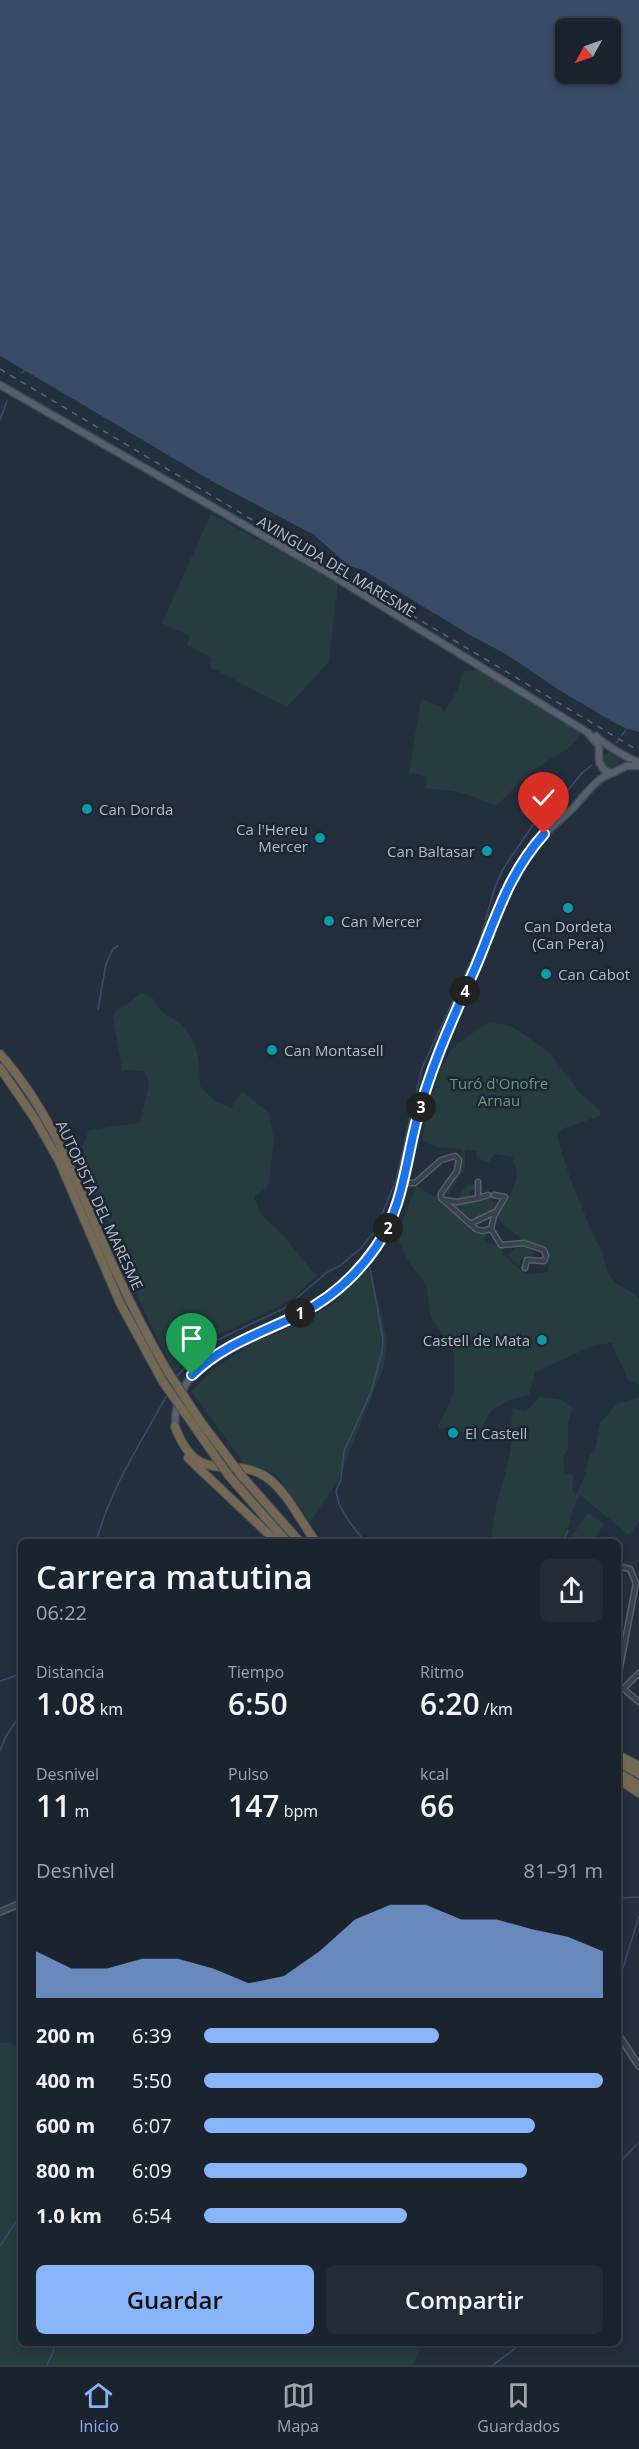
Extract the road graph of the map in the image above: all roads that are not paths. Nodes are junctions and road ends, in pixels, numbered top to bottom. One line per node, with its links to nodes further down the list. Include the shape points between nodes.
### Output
1 (0, 385): 2 (main road, AVINGUDA DEL MARESME, via 323,570)
2 (557, 713): 3 (main road, AVINGUDA DEL MARESME); 5 (main road, AVINGUDA DEL MARESME, via 593,737 599,746)
3 (613, 748): 4 (main road); 5 (main road)
4 (623, 755): 6 (main road); 9 (main road)
5 (599, 757): 7 (main road)
6 (639, 762)
7 (600, 765): 10 (main road); 11 (main road)
8 (639, 766): 9 (main road)
9 (620, 769): 10 (main road)
10 (613, 773): 11 (main road)
11 (592, 787): 15 (main road, via 544,834 517,868 444,1039 416,1124)
12 (0, 1054): 27 (highway, AUTOPISTA DEL MARESME, bridge, via 31,1095 60,1144 127,1296 168,1372 241,1476)
13 (0, 1068): 26 (highway, AUTOPISTA DEL MARESME, bridge, via 55,1153 120,1303 164,1382 229,1476)
14 (478, 1182): 18 (street)
15 (403, 1183): 19 (street, via 415,1183 441,1160 454,1156 459,1160 458,1167 441,1194); 24 (main road, via 387,1230 362,1267 317,1305 243,1339 206,1362 183,1386 176,1403)
16 (488, 1195): 18 (street)
17 (494, 1195): 20 (street, via 505,1197)
18 (478, 1198): 19 (street)
19 (443, 1200): 21 (street)
20 (496, 1212): 21 (street); 22 (street)
21 (470, 1224): 22 (street, via 480,1231)
22 (491, 1229): 23 (street, via 498,1243 524,1243 545,1251 544,1261 527,1260)
23 (525, 1268)
24 (175, 1427): 25 (highway, via 181,1448 192,1463); 28 (highway, via 187,1452 200,1462 258,1473 270,1480)
25 (274, 1539)
26 (284, 1539)
27 (297, 1539)
28 (314, 1539)
29 (621, 1567): 30 (street, via 630,1569 636,1583)
30 (621, 1662)
31 (639, 1673): 33 (street)
32 (621, 1682): 33 (street)
33 (628, 1683): 34 (street)
34 (623, 1689): 35 (street)
35 (639, 1702)
36 (621, 1757): 38 (highway)
37 (621, 1764): 39 (highway)
38 (639, 1766)
39 (639, 1774)
40 (621, 1775): 42 (highway)
41 (621, 1781): 43 (highway)
42 (639, 1785)
43 (639, 1793)
44 (18, 1904): 45 (street)
45 (0, 1912)
46 (621, 2039): 47 (street)
47 (639, 2066)

